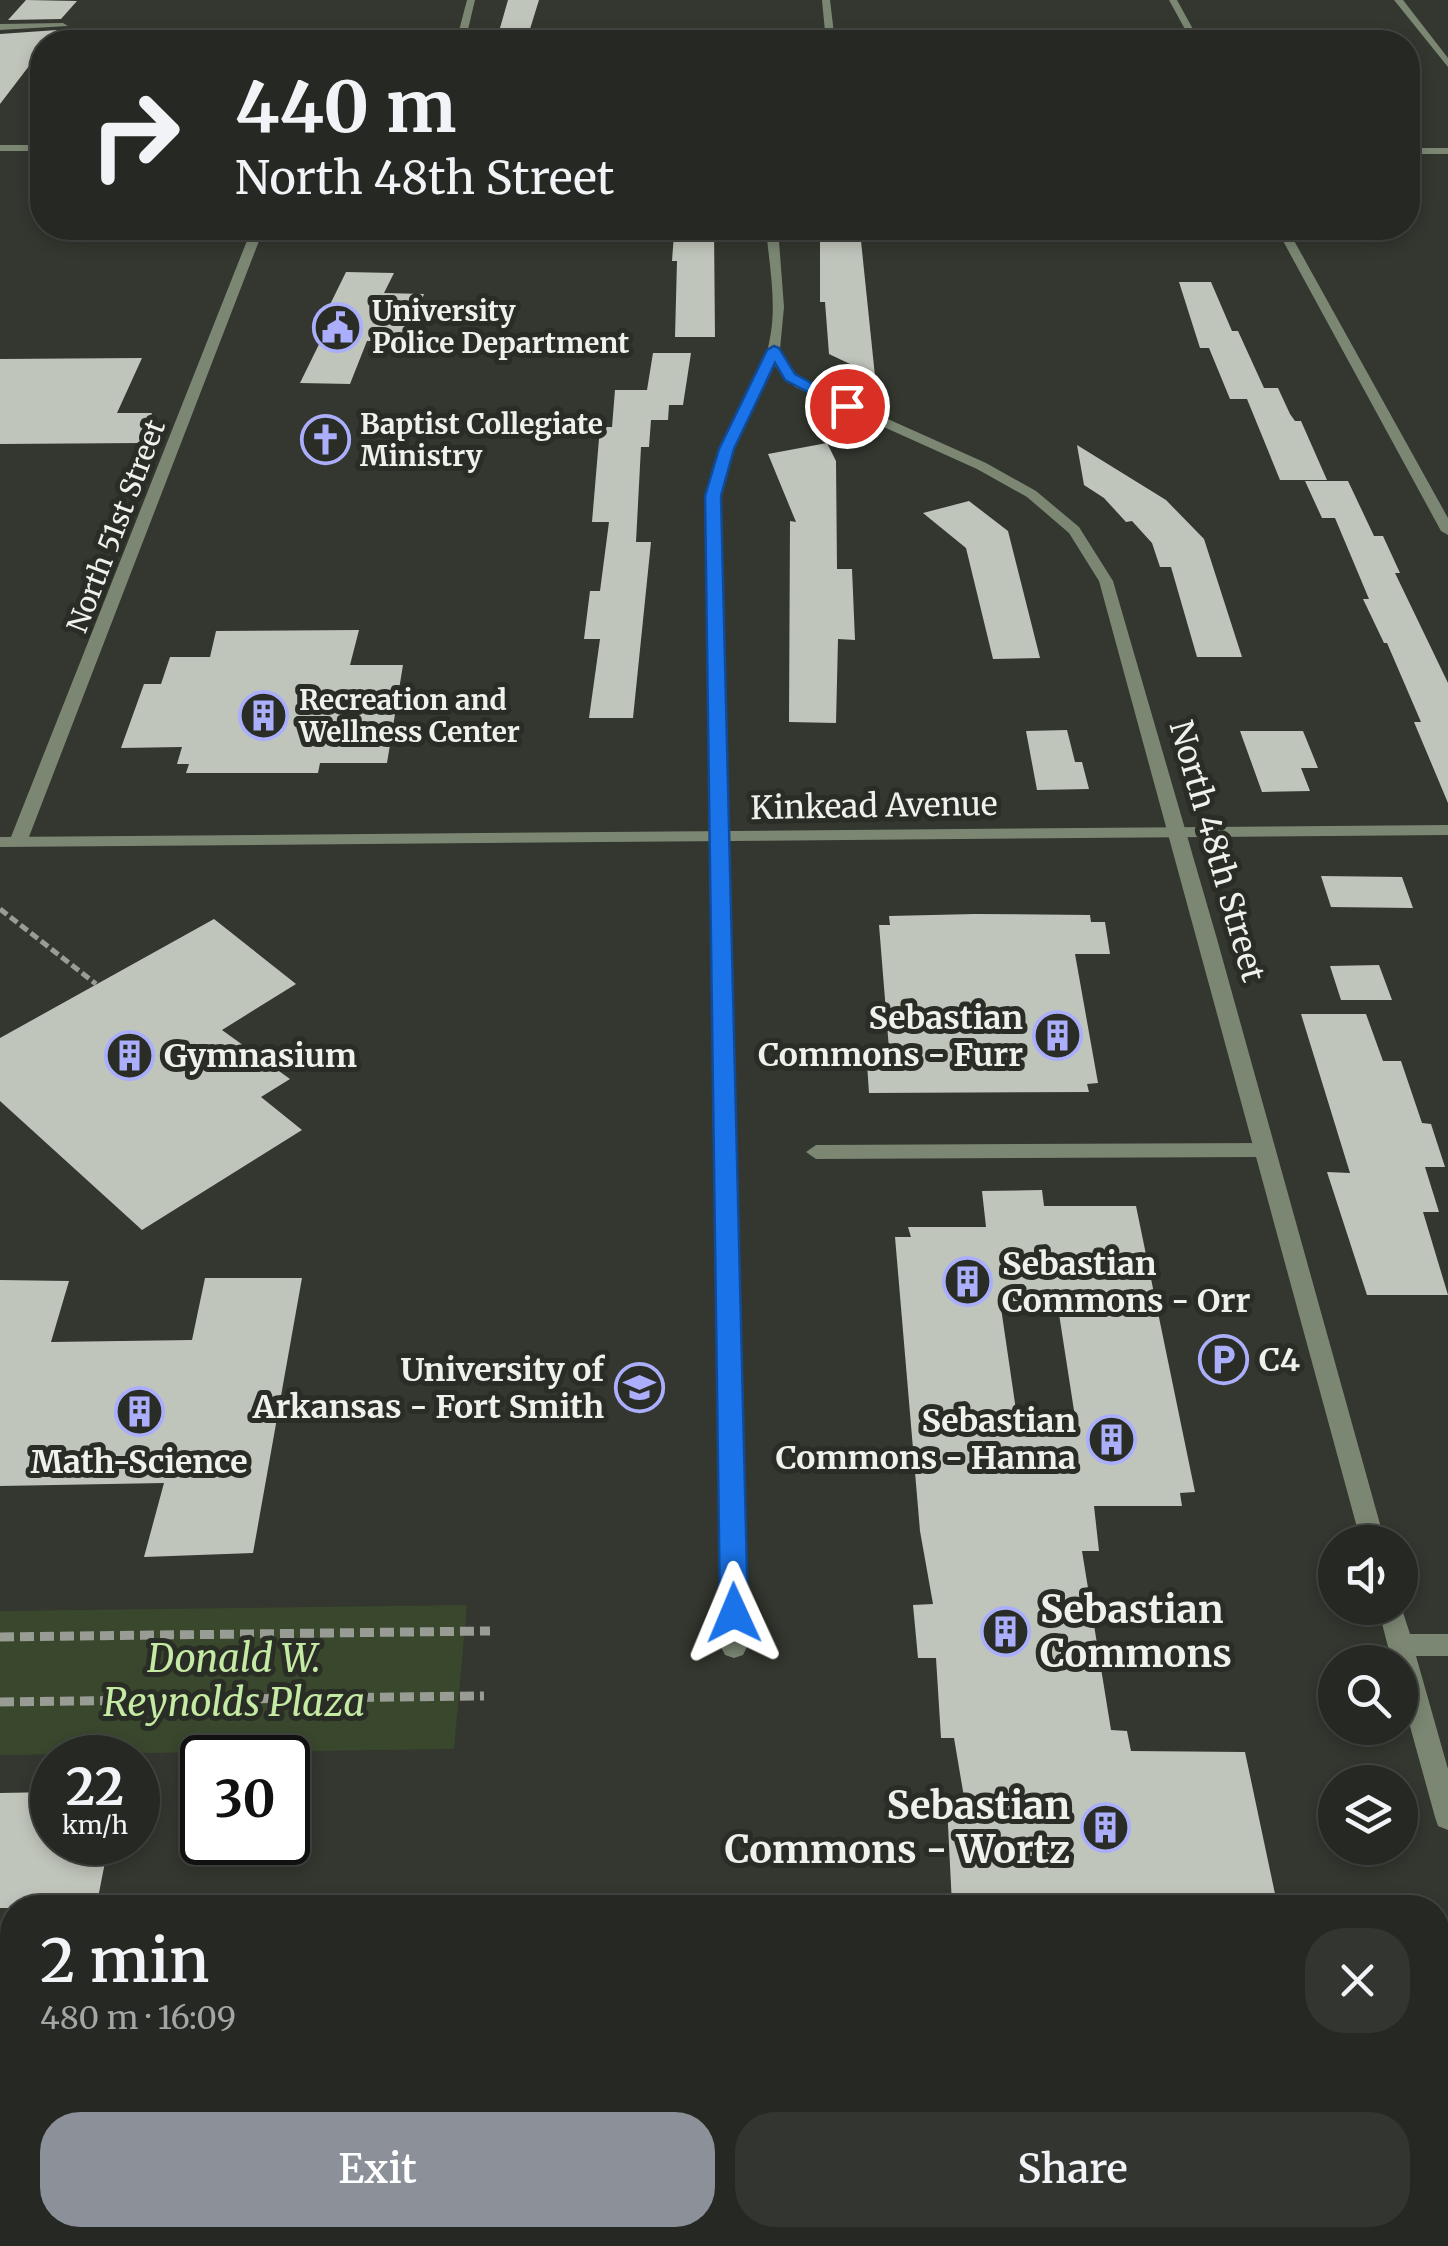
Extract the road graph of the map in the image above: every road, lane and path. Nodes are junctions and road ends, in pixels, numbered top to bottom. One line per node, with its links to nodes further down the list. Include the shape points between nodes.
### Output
1 (471, 0): 7 (street)
2 (826, 0): 8 (street)
3 (1173, 0): 9 (street)
4 (1398, 0): 10 (street)
5 (63, 26): 6 (street)
6 (0, 27)
7 (463, 30)
8 (830, 30)
9 (1189, 30)
10 (1448, 64)
11 (0, 148): 12 (street)
12 (30, 148)
13 (1448, 150): 14 (street)
14 (1420, 151)
15 (253, 240): 23 (street, North 51st Street)
16 (773, 240): 18 (street)
17 (1288, 240): 19 (street)
18 (774, 350): 21 (street, North 48th Street, via 799,384 1000,474 1077,531 1106,581); 22 (street, via 726,449 713,496)
19 (1448, 531)
20 (1448, 830): 21 (street, Kinkead Avenue)
21 (1177, 832): 22 (street, Kinkead Avenue); 26 (street, North 48th Street)
22 (722, 838): 23 (street, Kinkead Avenue); 35 (street)
23 (9, 842)
24 (0, 909): 25 (path)
25 (96, 984)
26 (1266, 1150): 27 (street); 28 (street, North 48th Street)
27 (816, 1152)
28 (1367, 1525)
29 (1395, 1625): 32 (street)
30 (490, 1631): 31 (path)
31 (0, 1638)
32 (1400, 1645)
33 (1418, 1645): 34 (street)
34 (1448, 1645)
35 (734, 1646)
36 (484, 1696): 37 (path)
37 (0, 1702)
38 (1418, 1710): 39 (street)
39 (1448, 1817)

